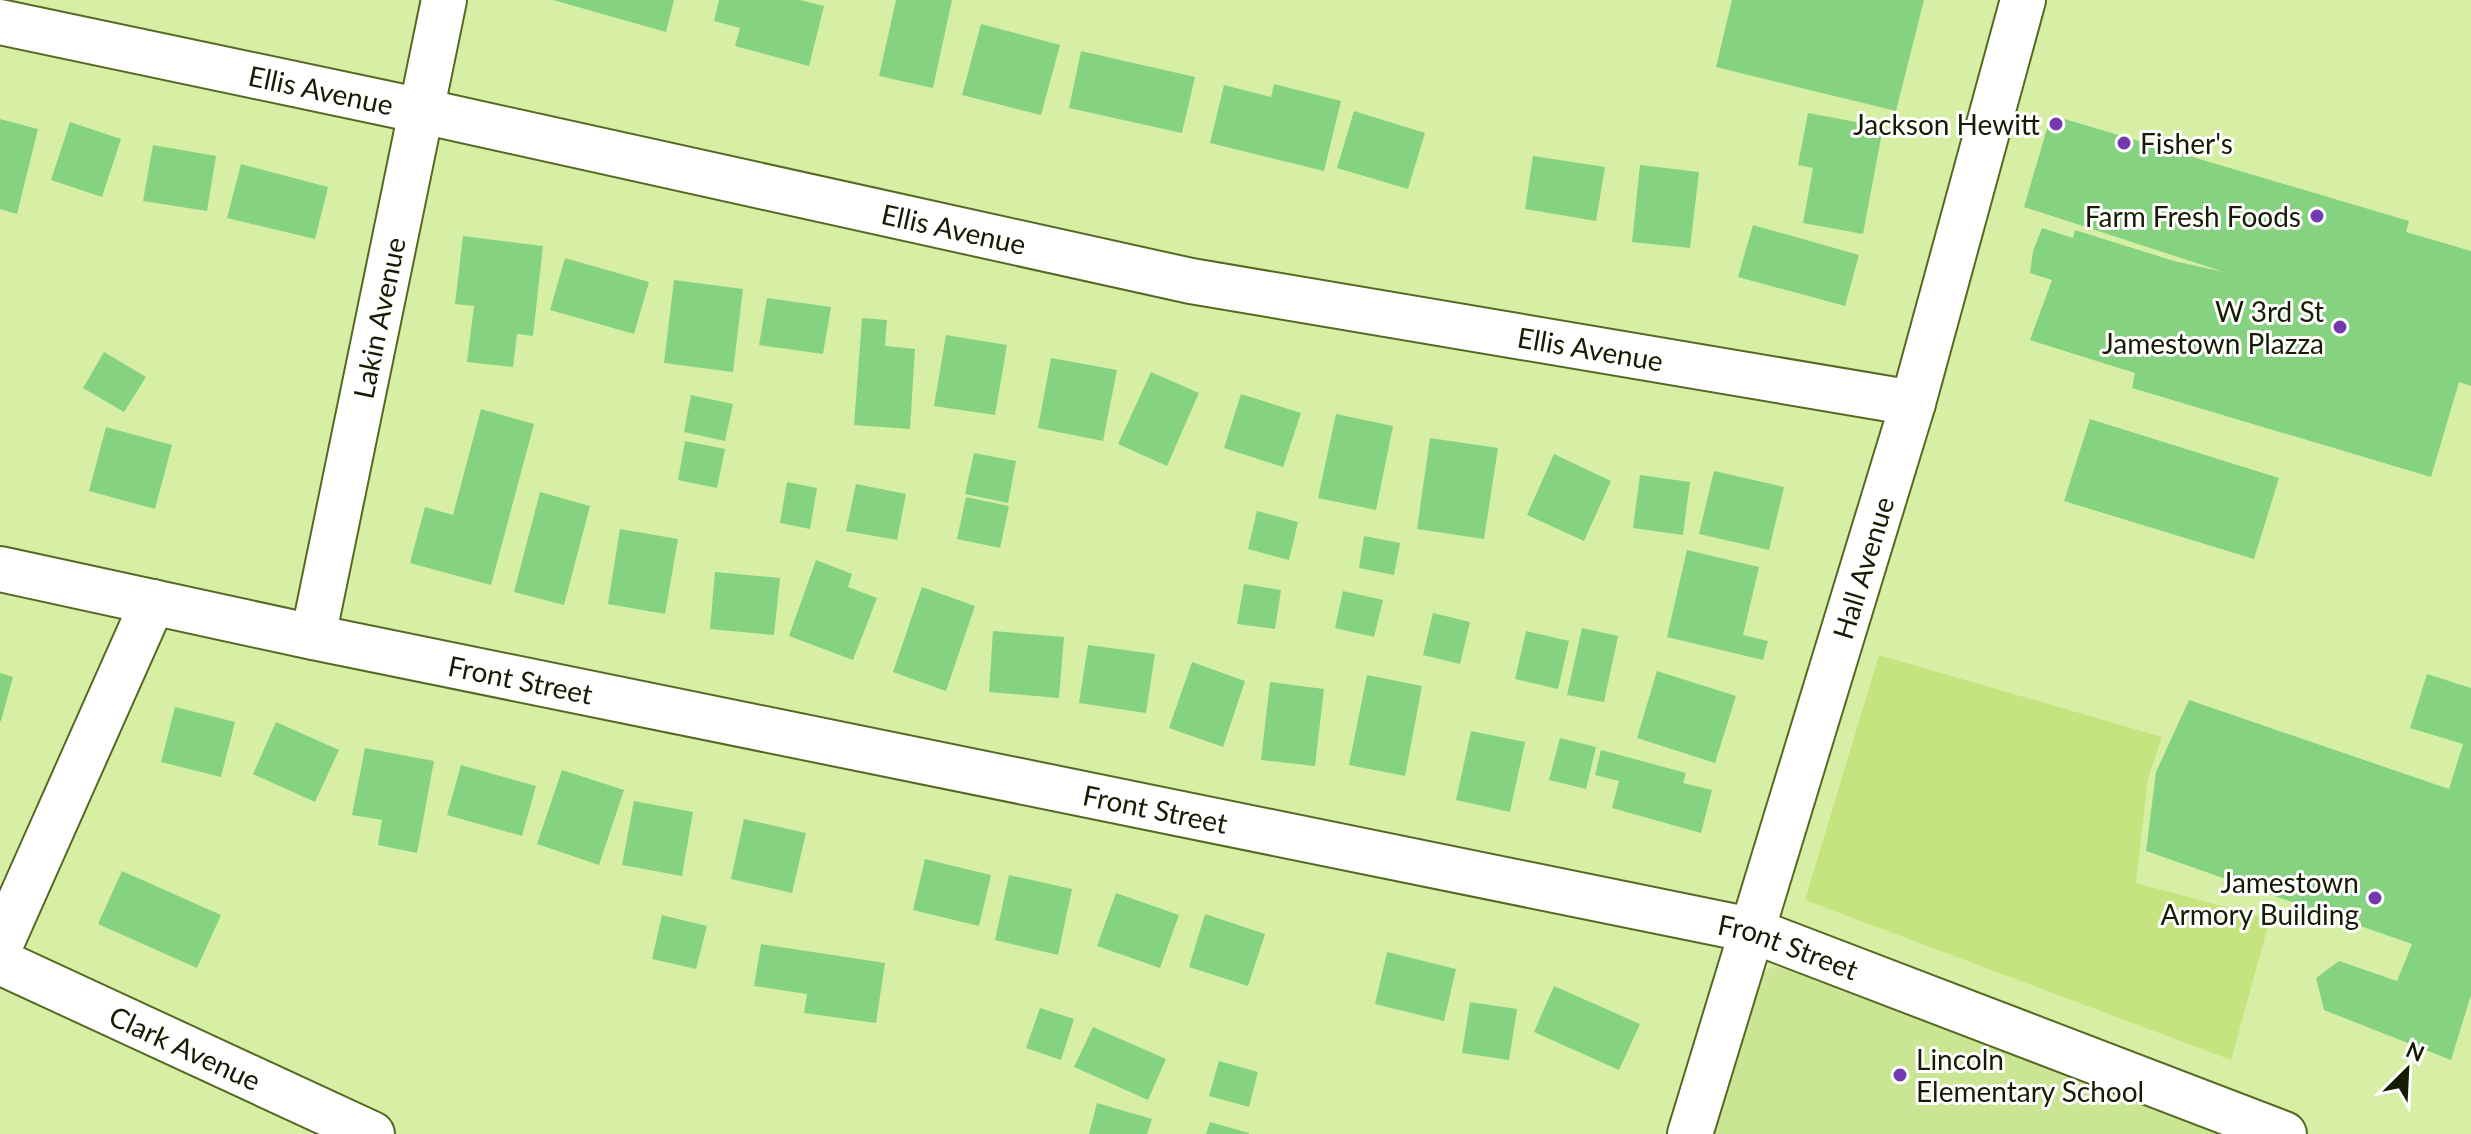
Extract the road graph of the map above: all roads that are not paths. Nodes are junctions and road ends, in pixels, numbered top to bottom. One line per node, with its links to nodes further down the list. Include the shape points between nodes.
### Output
1 (444, 0): 4 (street, Lakin Avenue)
2 (2023, 0): 5 (street, Hall Avenue)
3 (0, 22): 4 (street, Ellis Avenue)
4 (422, 111): 5 (street, Ellis Avenue, via 1191,281); 8 (street, Lakin Avenue)
5 (1913, 403): 9 (street, Hall Avenue)
6 (0, 569): 7 (street, Front Street)
7 (153, 602): 8 (street, Front Street); 10 (street)
8 (313, 637): 9 (street, Front Street)
9 (1751, 930): 13 (street, Hall Avenue); 14 (street, Front Street)
10 (0, 946)
11 (0, 962): 12 (street, Clark Avenue)
12 (372, 1134)
13 (1690, 1134)
14 (2284, 1134)

